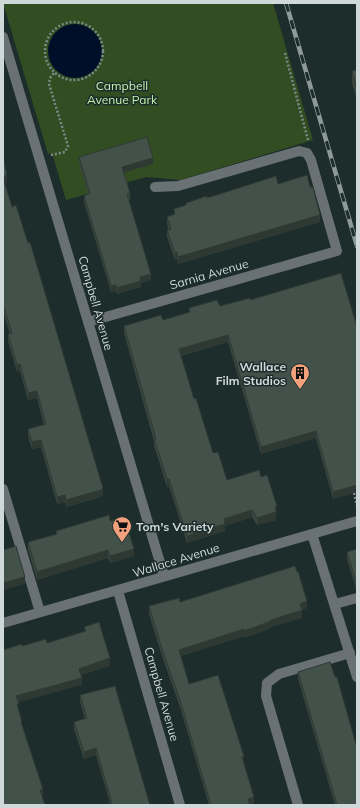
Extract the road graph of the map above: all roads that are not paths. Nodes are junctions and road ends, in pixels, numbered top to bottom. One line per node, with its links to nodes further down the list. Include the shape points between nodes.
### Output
1 (3, 37): 3 (street, Campbell Avenue)
2 (155, 187): 3 (street, Sarnia Avenue, via 178,186 299,151 307,153 337,251)
3 (88, 322): 7 (street, Campbell Avenue)
4 (3, 489): 11 (street)
5 (357, 521): 6 (street, Wallace Avenue)
6 (312, 534): 7 (street, Wallace Avenue); 10 (street)
7 (164, 576): 8 (street, Wallace Avenue)
8 (118, 591): 11 (street, Wallace Avenue); 15 (street, Campbell Avenue)
9 (357, 598): 10 (street)
10 (335, 604): 13 (street)
11 (40, 612): 12 (street, Wallace Avenue)
12 (3, 623)
13 (350, 653): 14 (street); 16 (street, via 279,674 267,683 266,696)
14 (357, 677)
15 (180, 805)
16 (298, 805)

